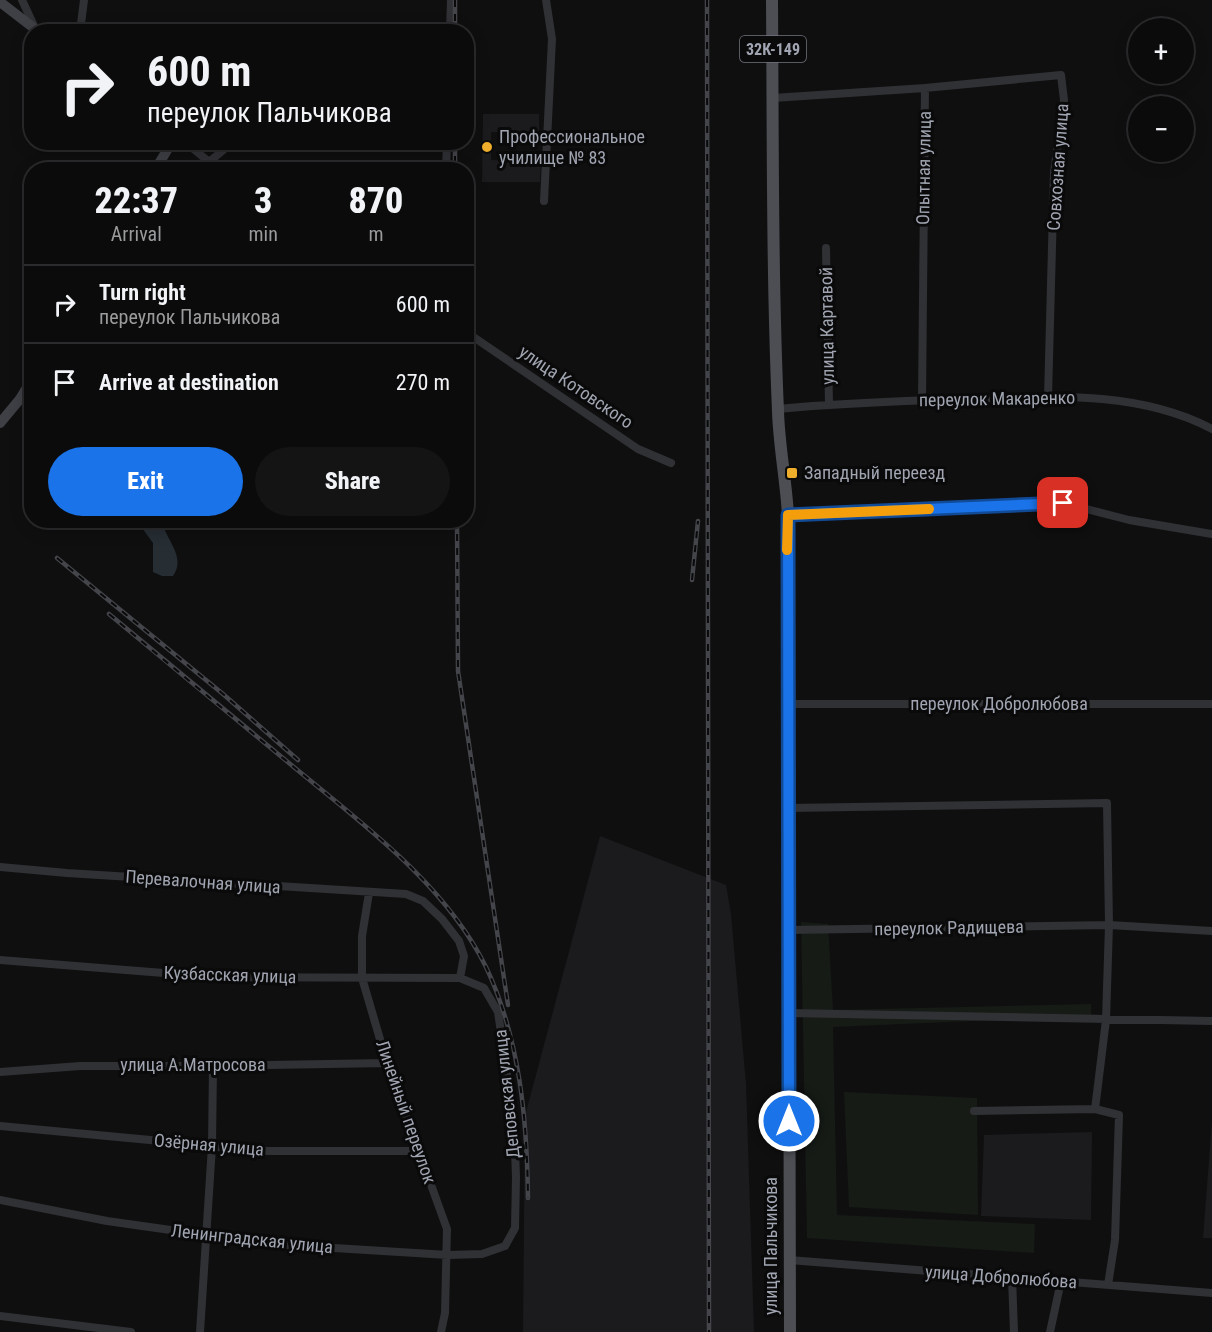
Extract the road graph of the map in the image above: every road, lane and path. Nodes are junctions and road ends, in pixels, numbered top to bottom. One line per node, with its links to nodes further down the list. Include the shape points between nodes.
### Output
1 (22, 0): 8 (street)
2 (84, 0): 9 (street)
3 (451, 0): 10 (street)
4 (546, 0): 16 (street, via 552,39)
5 (772, 0): 12 (main road, 32К-149)
6 (0, 2): 7 (main road)
7 (29, 24)
8 (34, 24)
9 (81, 24)
10 (450, 24)
11 (925, 88): 12 (street, Опытная улица); 20 (street, Совхозная улица, via 1061,75 1064,100 1054,172); 21 (street, Опытная улица)
12 (773, 98): 23 (main road, улица Пальчикова)
13 (195, 150): 15 (street)
14 (223, 150): 15 (street)
15 (209, 162)
16 (544, 201)
17 (826, 248): 22 (street, улица Картавой)
18 (474, 337): 26 (street, улица Котовского, via 638,449)
19 (24, 392): 24 (main road)
20 (1048, 397): 21 (street, переулок Макаренко); 25 (street, переулок Макаренко, via 1119,400 1200,422)
21 (922, 401): 22 (street, переулок Макаренко)
22 (829, 404): 23 (street, переулок Макаренко)
23 (778, 409): 27 (main road, улица Пальчикова)
24 (0, 423)
25 (1212, 429)
26 (671, 463)
27 (788, 515): 28 (street, via 1063,503); 30 (main road, улица Пальчикова)
28 (1212, 534)
29 (1212, 704): 30 (street, переулок Добролюбова)
30 (787, 705): 31 (main road, улица Пальчикова)
31 (787, 808): 34 (street, via 1107,803); 35 (main road, улица Пальчикова)
32 (0, 867): 33 (street, Перевалочная улица)
33 (369, 893): 38 (street, Линейный переулок, via 362,936); 39 (street, Перевалочная улица, via 406,894 423,901 459,942 464,956)
34 (1109, 925): 35 (street, переулок Радищева); 36 (street, переулок Радищева); 41 (street)
35 (788, 930): 40 (main road, улица Пальчикова)
36 (1212, 931)
37 (0, 960): 38 (street, Кузбасская улица, via 214,977)
38 (362, 978): 39 (street, Кузбасская улица); 43 (street, Линейный переулок)
39 (460, 978): 53 (street, Деповская улица, via 484,988 498,1012 514,1122 516,1177 515,1228)
40 (788, 1013): 41 (street); 55 (main road, улица Пальчикова)
41 (1106, 1020): 42 (street); 46 (street)
42 (1212, 1021)
43 (387, 1063): 44 (street, улица А.Матросова); 50 (street, Линейный переулок)
44 (213, 1066): 45 (street, улица А.Матросова, via 80,1066); 49 (street)
45 (0, 1072)
46 (1095, 1109): 47 (street); 58 (street, via 1119,1115 1115,1240)
47 (974, 1111)
48 (0, 1126): 49 (street, Озёрная улица)
49 (212, 1146): 50 (street, Озёрная улица, via 268,1151); 52 (street)
50 (419, 1151): 54 (street, Линейный переулок, via 447,1229)
51 (0, 1200): 52 (street, Ленинградская улица)
52 (208, 1235): 54 (street, Ленинградская улица, via 269,1244); 62 (street)
53 (505, 1246): 54 (street, Ленинградская улица, via 482,1254)
54 (448, 1255): 63 (street, Линейный переулок)
55 (789, 1260): 56 (street, улица Добролюбова); 64 (main road, улица Пальчикова)
56 (1012, 1277): 57 (street, улица Добролюбова); 65 (street)
57 (1061, 1281): 58 (street, улица Добролюбова); 66 (street)
58 (1108, 1285): 59 (street, улица Добролюбова)
59 (1212, 1293)
60 (0, 1316): 61 (street)
61 (131, 1332)
62 (200, 1332)
63 (441, 1332)
64 (790, 1332)
65 (1014, 1332)
66 (1050, 1332)

